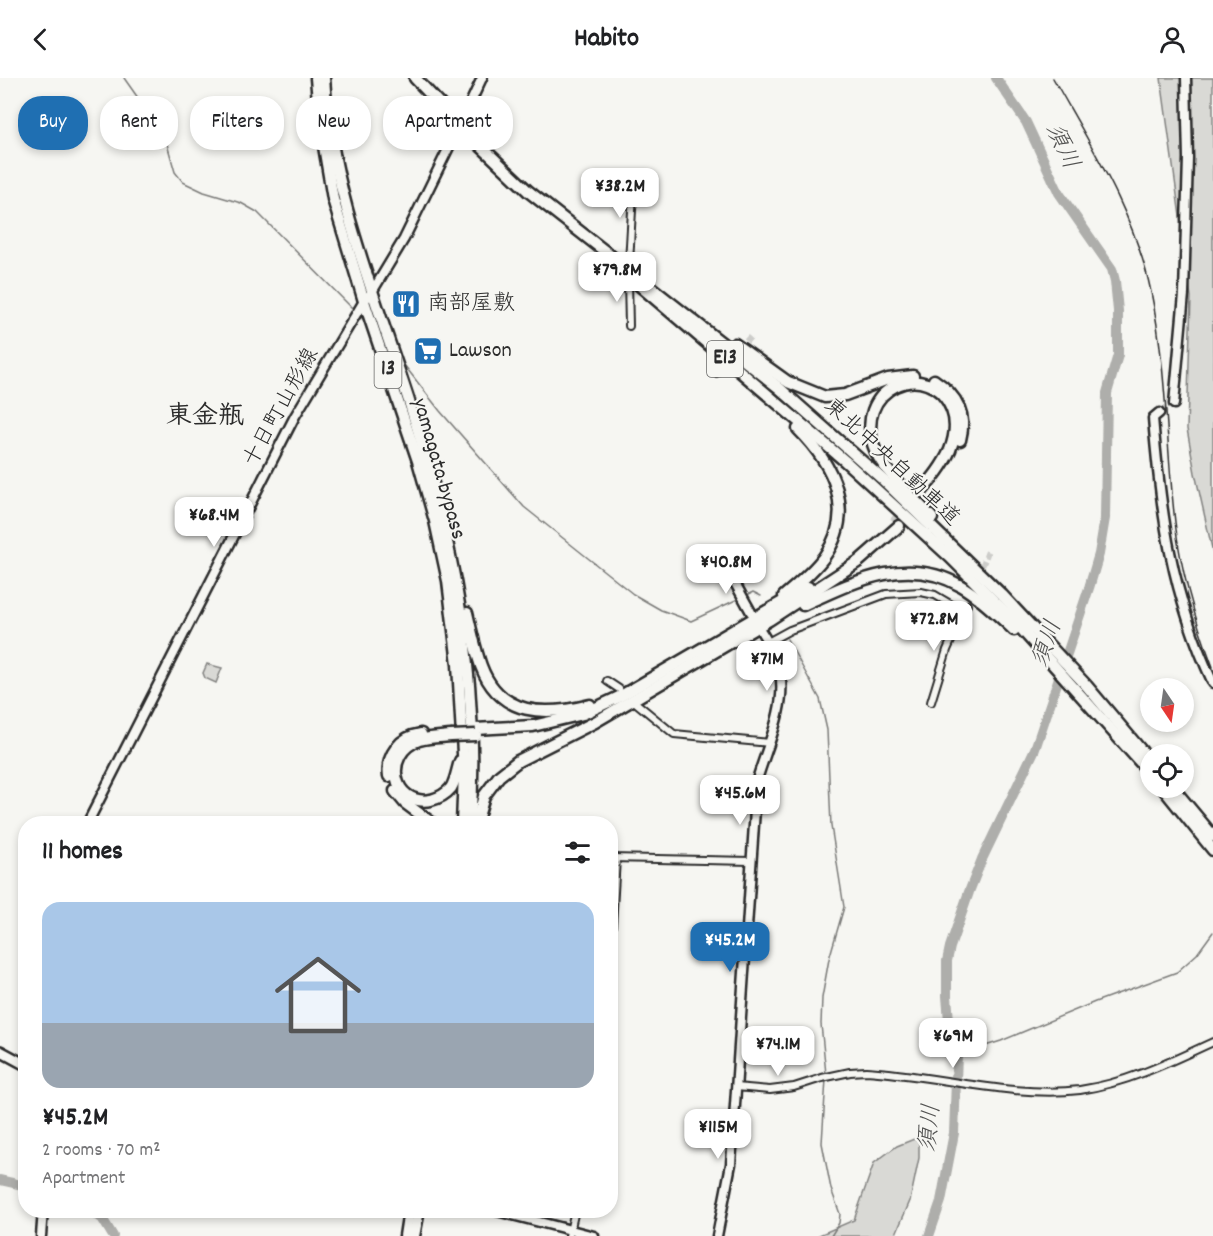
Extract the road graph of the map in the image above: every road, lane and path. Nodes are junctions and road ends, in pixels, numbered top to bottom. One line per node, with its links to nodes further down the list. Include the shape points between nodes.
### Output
1 (316, 78): 9 (highway, yamagata bypass / 13, via 333,199)
2 (324, 78): 9 (highway, yamagata bypass / 13, via 334,159)
3 (415, 78): 7 (highway, 東北中央自動車道 / E13, via 500,165)
4 (482, 78): 9 (street, 十日町山形線, bridge, via 408,230)
5 (1186, 78): 14 (street, via 1184,294)
6 (634, 176): 8 (street)
7 (573, 227): 8 (highway, 東北中央自動車道 / E13); 10 (highway, 東北中央自動車道 / E13)
8 (630, 271): 11 (street); 19 (highway, 東北中央自動車道 / E13, via 833,434); 19 (highway, via 804,390 825,397 845,395 910,375 931,379 947,388 963,420 961,438 952,460 923,495 944,462 955,434 955,418 938,390 924,383 890,387 876,400 870,417 870,435 885,466)
9 (368, 296): 17 (highway, yamagata bypass / 13, via 408,398); 34 (highway, yamagata bypass / 13, via 435,521 448,581); 38 (street, 十日町山形線, via 295,416)
10 (655, 300): 19 (highway, 東北中央自動車道 / E13, via 845,461); 21 (highway, via 790,421 831,471 839,511 831,545)
11 (629, 326)
12 (723, 367): 13 (street)
13 (716, 373)
14 (1174, 404)
15 (1159, 412): 25 (street, via 1154,418 1167,544 1189,625)
16 (897, 524): 21 (highway)
17 (447, 537): 26 (highway, via 481,667 498,695 526,710 547,712 575,709); 41 (highway, yamagata bypass / 13, via 465,644 471,742)
18 (725, 565): 20 (street)
19 (1000, 600): 21 (highway, via 940,576 894,571); 29 (highway, E13, via 1081,694); 29 (highway, E13, via 1039,634)
20 (751, 612)
21 (767, 616): 26 (highway); 27 (highway)
22 (761, 631): 23 (street)
23 (768, 642): 28 (street, via 886,594 935,595 965,609); 32 (street, via 782,683)
24 (607, 681): 26 (street)
25 (1213, 683)
26 (619, 693): 30 (highway, via 583,714 559,721)
27 (634, 700): 30 (highway, via 547,729); 32 (street, via 674,734); 42 (highway, via 518,761 499,776 484,796)
28 (931, 702)
29 (1105, 714): 33 (highway, E13); 35 (highway, E13)
30 (475, 732): 31 (highway)
31 (452, 733): 34 (highway, via 417,741 400,754 395,769 397,782 413,799 437,799 455,780); 39 (highway, via 413,735 397,746 390,762 390,781 395,792)
32 (770, 743): 46 (street, via 757,780)
33 (1140, 751)
34 (463, 753): 40 (highway, yamagata bypass / 13)
35 (1140, 759)
36 (1171, 798): 44 (highway)
37 (1181, 798): 43 (highway)
38 (91, 816)
39 (422, 816)
40 (462, 816)
41 (470, 816)
42 (478, 816)
43 (1213, 836)
44 (1213, 850)
45 (618, 858): 46 (street)
46 (751, 861): 50 (street)
47 (1213, 1042): 50 (street, via 1129,1078 1088,1088 1037,1090 866,1071 794,1087)
48 (0, 1050): 49 (main road)
49 (18, 1060)
50 (736, 1088): 61 (street, via 731,1164)
51 (42, 1218): 57 (street)
52 (408, 1218): 58 (highway)
53 (417, 1218): 59 (highway)
54 (520, 1218): 56 (street)
55 (573, 1218): 56 (street)
56 (570, 1233): 60 (street)
57 (41, 1236)
58 (405, 1236)
59 (414, 1236)
60 (594, 1236)
61 (717, 1236)

